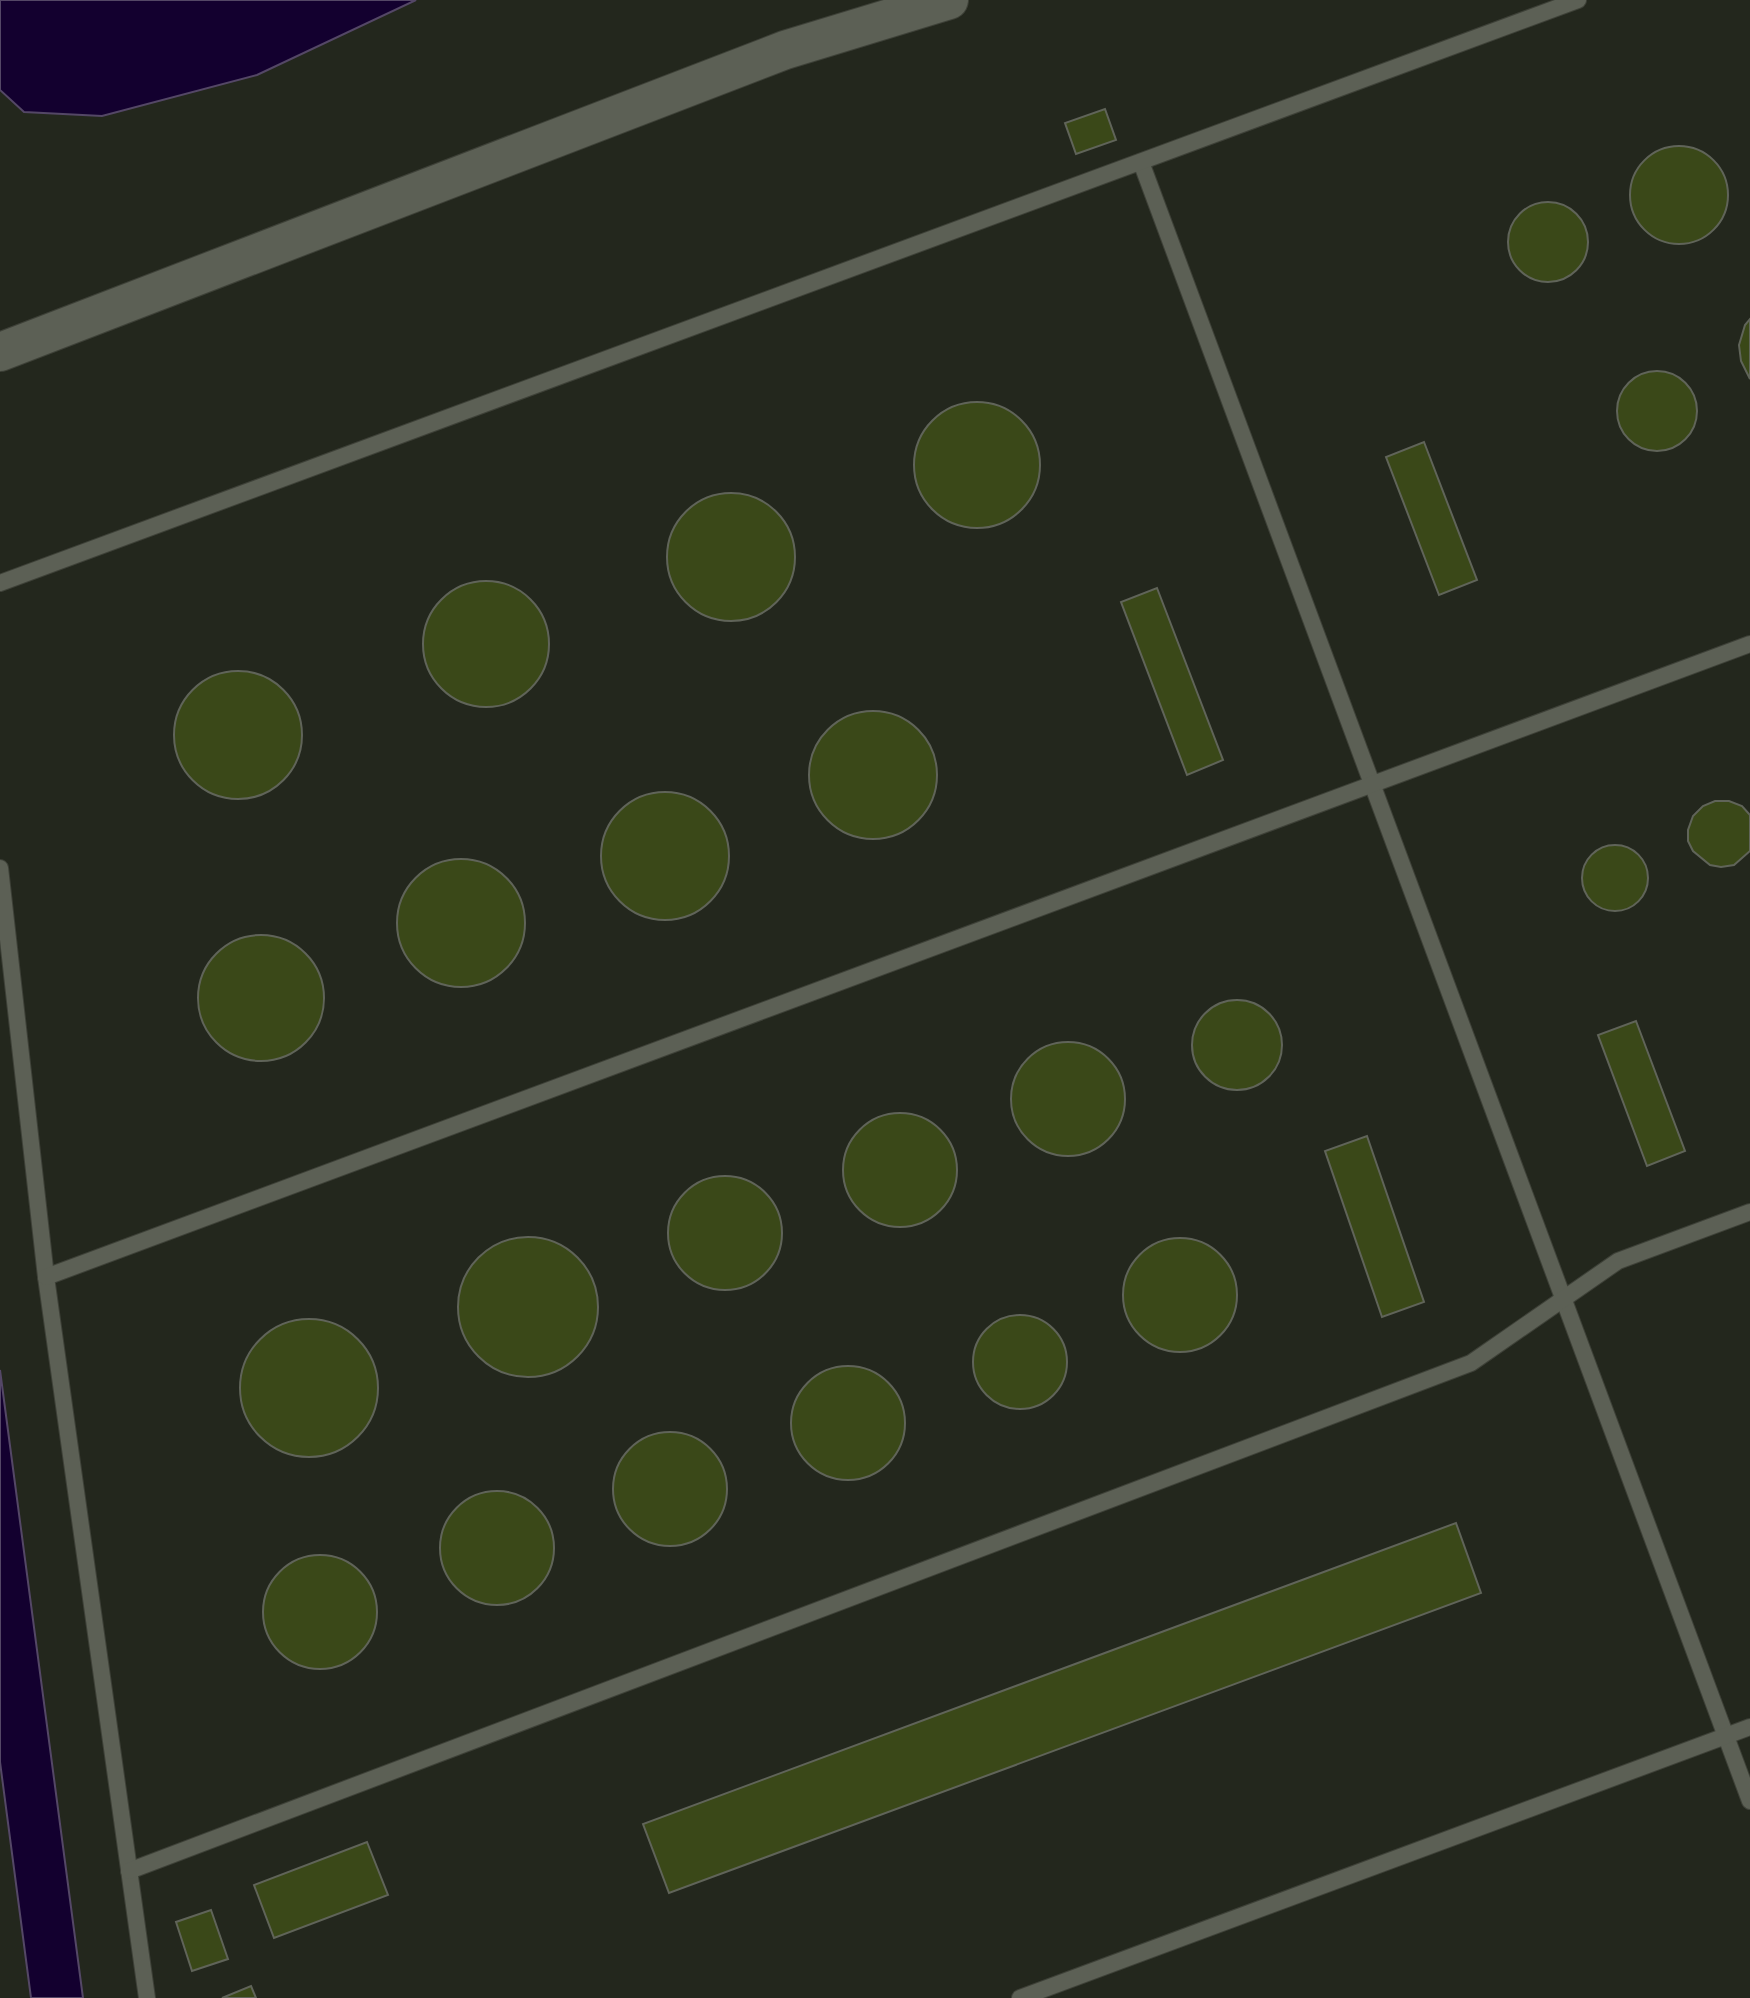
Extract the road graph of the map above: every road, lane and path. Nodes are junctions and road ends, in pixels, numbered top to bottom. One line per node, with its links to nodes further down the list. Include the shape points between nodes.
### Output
1 (949, 0): 4 (street, via 785,50)
2 (1578, 0): 3 (lane)
3 (1141, 162): 5 (lane); 7 (lane)
4 (0, 352)
5 (0, 583)
6 (1750, 644): 7 (lane)
7 (1372, 784): 10 (lane); 11 (lane)
8 (0, 868): 10 (lane)
9 (1750, 1212): 11 (lane, via 1618,1261)
10 (46, 1277): 15 (lane)
11 (1563, 1299): 13 (lane); 15 (lane, via 1471,1363)
12 (1750, 1727): 13 (lane)
13 (1726, 1736): 14 (lane); 17 (lane)
14 (1750, 1801)
15 (129, 1871): 16 (lane)
16 (147, 1998)
17 (1020, 1998)

